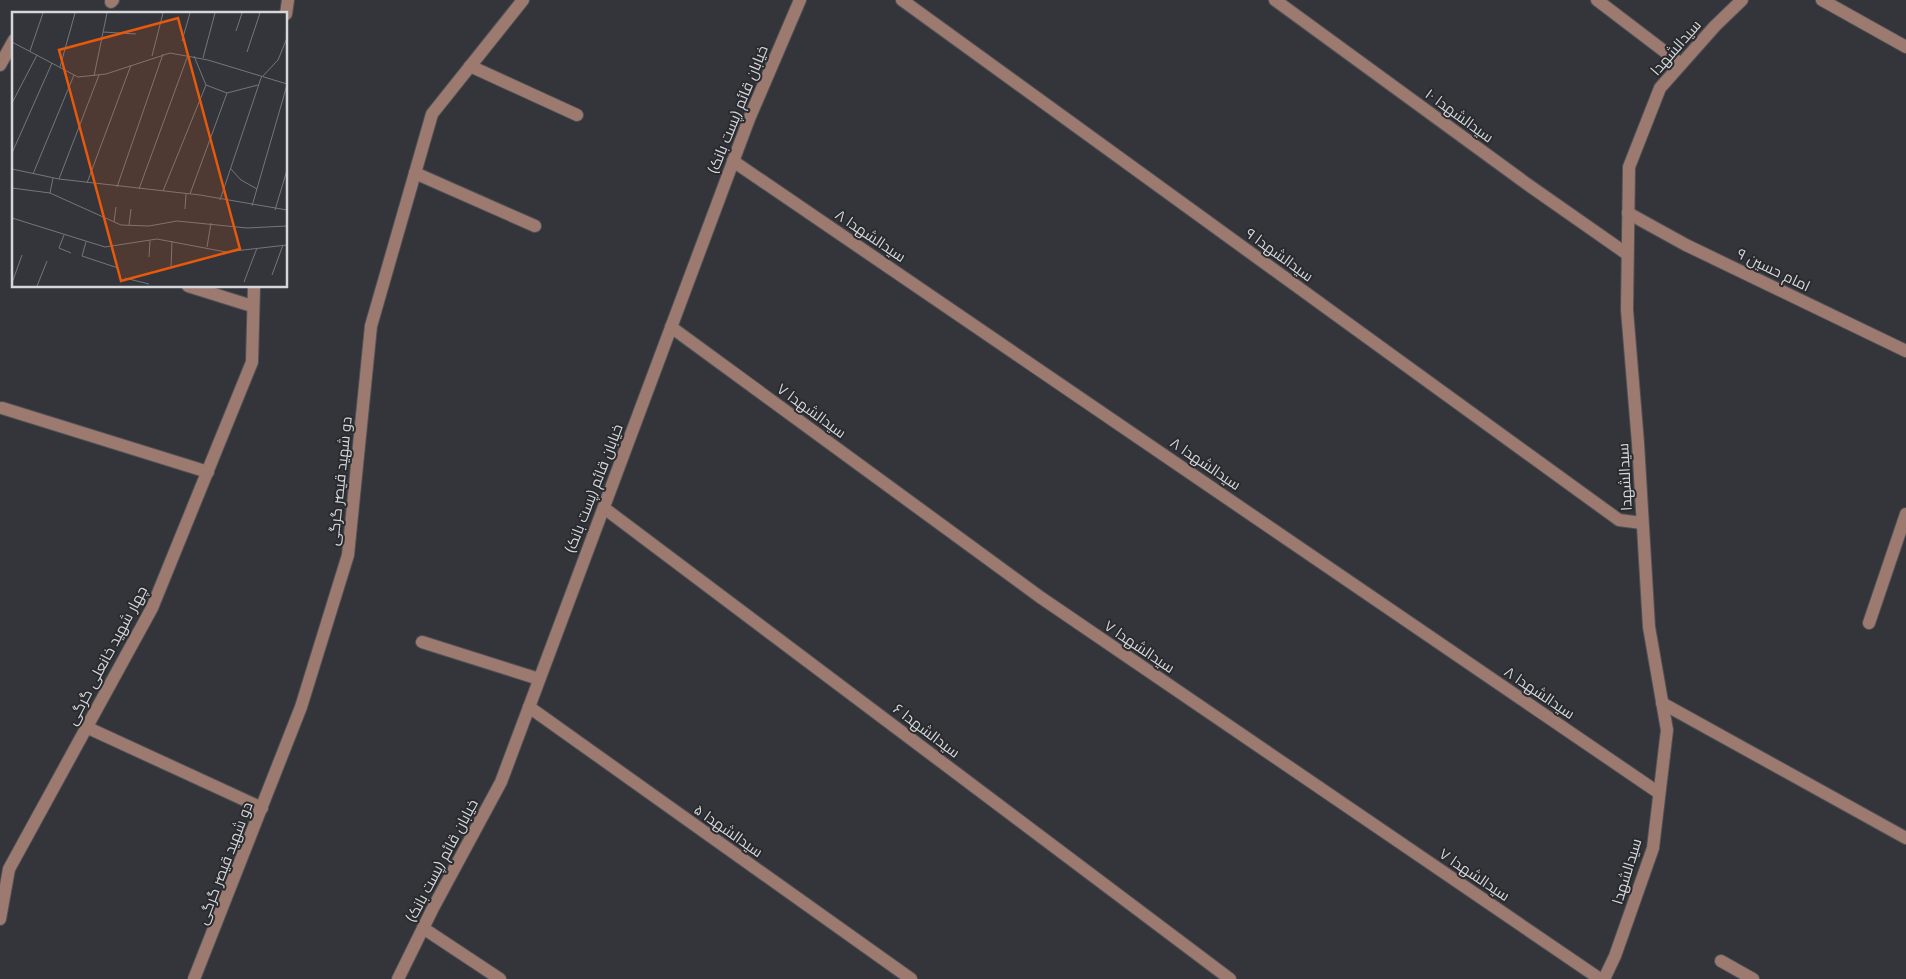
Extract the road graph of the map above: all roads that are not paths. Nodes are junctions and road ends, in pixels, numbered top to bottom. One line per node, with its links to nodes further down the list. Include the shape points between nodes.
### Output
1 (523, 0): 12 (street, دو شهید قیصر گرگی)
2 (800, 0): 14 (street, خیابان قائم (پست بانک))
3 (902, 0): 28 (street, سیدالشهدا ۹, via 1619,520)
4 (1275, 0): 18 (street, سیدالشهدا ۱۰)
5 (1597, 0): 10 (street)
6 (1742, 0): 10 (street, سیدالشهدا)
7 (1822, 0): 9 (street)
8 (12, 44): 11 (street)
9 (1906, 47)
10 (1681, 64): 16 (street, سیدالشهدا, via 1660,88 1629,167)
11 (0, 65)
12 (470, 66): 13 (street); 15 (street, دو شهید قیصر گرگی, via 432,114)
13 (577, 115)
14 (733, 161): 22 (street, خیابان قائم (پست بانک)); 35 (street, سیدالشهدا ۸)
15 (415, 173): 17 (street); 36 (street, دو شهید قیصر گرگی, via 371,326 348,555 301,707)
16 (1628, 214): 18 (street, سیدالشهدا); 23 (street, امام حسين ۹)
17 (535, 226)
18 (1628, 254): 28 (street, سیدالشهدا, via 1626,310)
19 (194, 288): 21 (street)
20 (254, 288): 21 (street, چهار شهید خانعلی گرگی)
21 (252, 306): 25 (street, چهار شهید خانعلی گرگی, via 252,362)
22 (671, 327): 26 (street, خیابان قائم (پست بانک)); 46 (street, سیدالشهدا ۷, via 1040,597)
23 (1906, 351)
24 (2, 408): 25 (street)
25 (208, 472): 34 (street, چهار شهید خانعلی گرگی, via 152,608)
26 (604, 508): 31 (street, خیابان قائم (پست بانک)); 45 (street, سیدالشهدا ۶)
27 (1906, 514): 29 (street)
28 (1642, 523): 32 (street, سیدالشهدا, via 1649,627)
29 (1869, 623)
30 (422, 642): 31 (street)
31 (539, 680): 33 (street, خیابان قائم (پست بانک))
32 (1662, 703): 35 (street, سیدالشهدا, via 1666,730); 37 (street)
33 (529, 708): 39 (street, خیابان قائم (پست بانک), via 501,782); 44 (street, سیدالشهدا ۵)
34 (86, 727): 36 (street); 38 (street, چهار شهید خانعلی گرگی, via 10,869)
35 (1659, 793): 47 (street, سیدالشهدا, via 1652,848)
36 (262, 808): 41 (street, دو شهید قیصر گرگی)
37 (1906, 838)
38 (0, 919)
39 (423, 928): 42 (street, خیابان قائم (پست بانک)); 43 (street)
40 (1721, 960): 48 (street)
41 (194, 979)
42 (398, 979)
43 (500, 979)
44 (910, 979)
45 (1230, 979)
46 (1600, 979)
47 (1604, 979)
48 (1753, 979)

